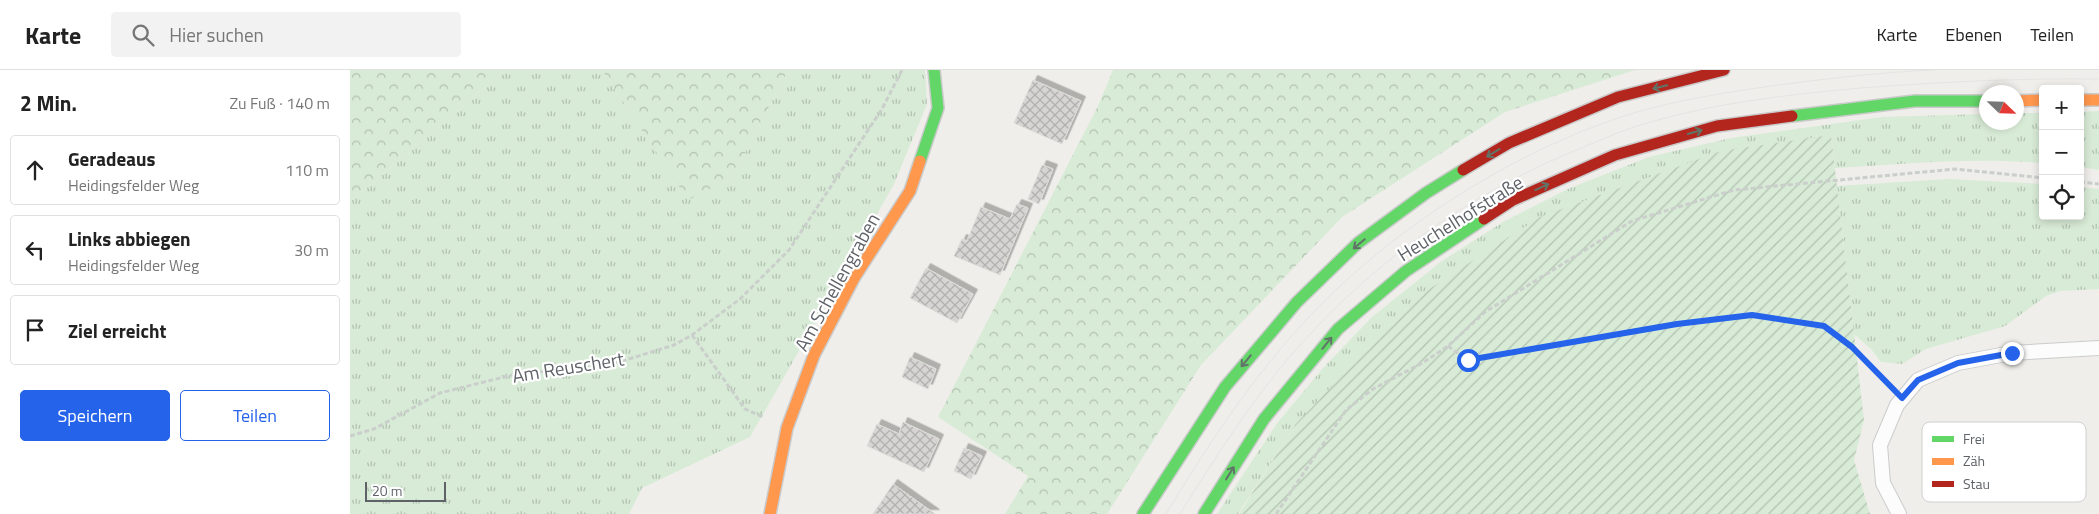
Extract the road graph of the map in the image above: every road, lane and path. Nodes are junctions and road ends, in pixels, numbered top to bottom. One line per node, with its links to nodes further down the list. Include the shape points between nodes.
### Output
1 (902, 70): 12 (path, Am Reuschert, via 882,109 789,250 740,299)
2 (934, 70): 18 (main road, Am Schellengraben, via 938,108 910,191 854,278 814,355 787,428)
3 (1724, 70): 19 (main road, Heuchelhofstraße, one-way to 19, via 1618,97 1509,143 1426,193 1358,243 1297,302 1225,387)
4 (2024, 100): 5 (main road)
5 (2039, 100)
6 (2084, 100): 7 (main road)
7 (2099, 100)
8 (1979, 101): 20 (main road, Heuchelhofstraße, one-way to 8, via 1264,419 1338,329 1406,271 1513,200 1615,155 1717,126 1915,101)
9 (2039, 178): 13 (path, via 1955,169 1734,190 1632,221 1485,312)
10 (2084, 182): 11 (path)
11 (2099, 184)
12 (692, 335): 16 (path); 17 (path, Am Reuschert, via 606,366 516,374 440,393 374,429)
13 (1448, 346): 15 (path, via 1468,360 1677,324 1752,315 1824,326 1852,347); 21 (path, via 1372,389 1346,410)
14 (2099, 348): 15 (lane, via 2012,353 1958,363 1918,380)
15 (1902, 398): 22 (lane, via 1880,445 1883,483)
16 (745, 409)
17 (350, 436)
18 (770, 514)
19 (1143, 514)
20 (1204, 514)
21 (1276, 514)
22 (1899, 514)

